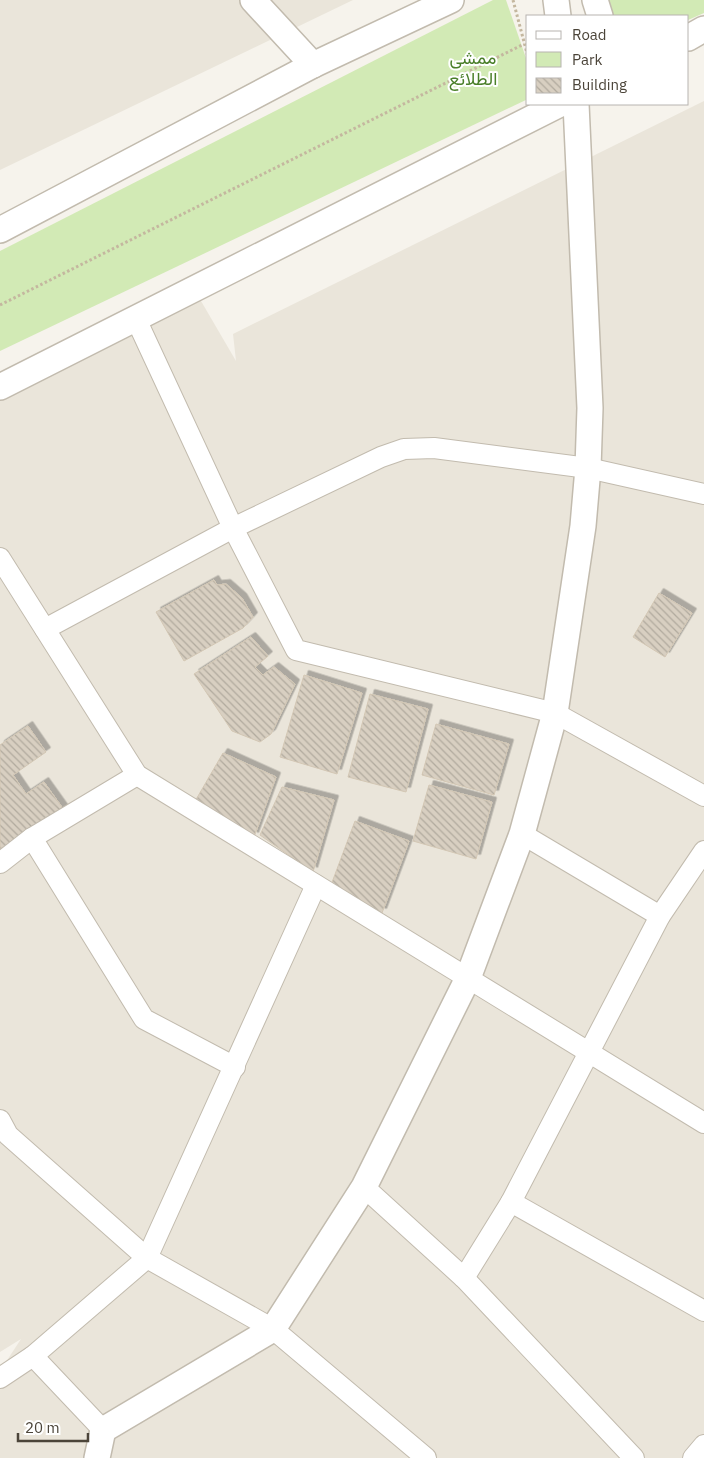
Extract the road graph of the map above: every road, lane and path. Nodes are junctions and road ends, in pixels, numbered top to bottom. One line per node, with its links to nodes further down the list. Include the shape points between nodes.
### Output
1 (253, 0): 12 (street)
2 (451, 0): 12 (street)
3 (513, 0): 10 (path)
4 (556, 0): 6 (street)
5 (595, 0): 7 (street)
6 (558, 15)
7 (600, 15)
8 (704, 29): 9 (street)
9 (689, 37)
10 (524, 44): 11 (path); 16 (path)
11 (526, 50)
12 (313, 66): 15 (street)
13 (558, 105): 17 (street)
14 (576, 105): 19 (street, via 590,408)
15 (0, 230)
16 (0, 305)
17 (136, 319): 18 (street); 21 (street)
18 (0, 386)
19 (588, 468): 20 (street); 21 (street, via 434,448 404,449); 24 (street, via 583,526)
20 (704, 494)
21 (233, 528): 23 (street); 24 (street, via 296,650)
22 (0, 558): 23 (street)
23 (45, 629): 25 (street)
24 (555, 713): 26 (street); 27 (street)
25 (137, 775): 28 (street); 31 (street)
26 (704, 796)
27 (522, 834): 32 (street); 33 (street)
28 (32, 838): 30 (street); 35 (street, via 144,1019)
29 (704, 851): 32 (street)
30 (0, 863)
31 (316, 885): 33 (street); 35 (street)
32 (660, 916): 34 (street)
33 (468, 978): 34 (street); 38 (street)
34 (588, 1052): 37 (street); 39 (street)
35 (235, 1067): 40 (street)
36 (0, 1120): 40 (street, via 8,1135)
37 (704, 1123)
38 (364, 1186): 41 (street); 43 (street)
39 (511, 1202): 41 (street); 42 (street)
40 (147, 1258): 43 (street); 44 (street)
41 (464, 1278): 50 (street)
42 (704, 1311)
43 (273, 1329): 46 (street); 49 (street)
44 (33, 1356): 45 (street); 46 (street)
45 (0, 1378)
46 (103, 1430): 48 (street)
47 (704, 1444): 51 (street)
48 (98, 1458)
49 (426, 1458)
50 (634, 1458)
51 (693, 1458)

